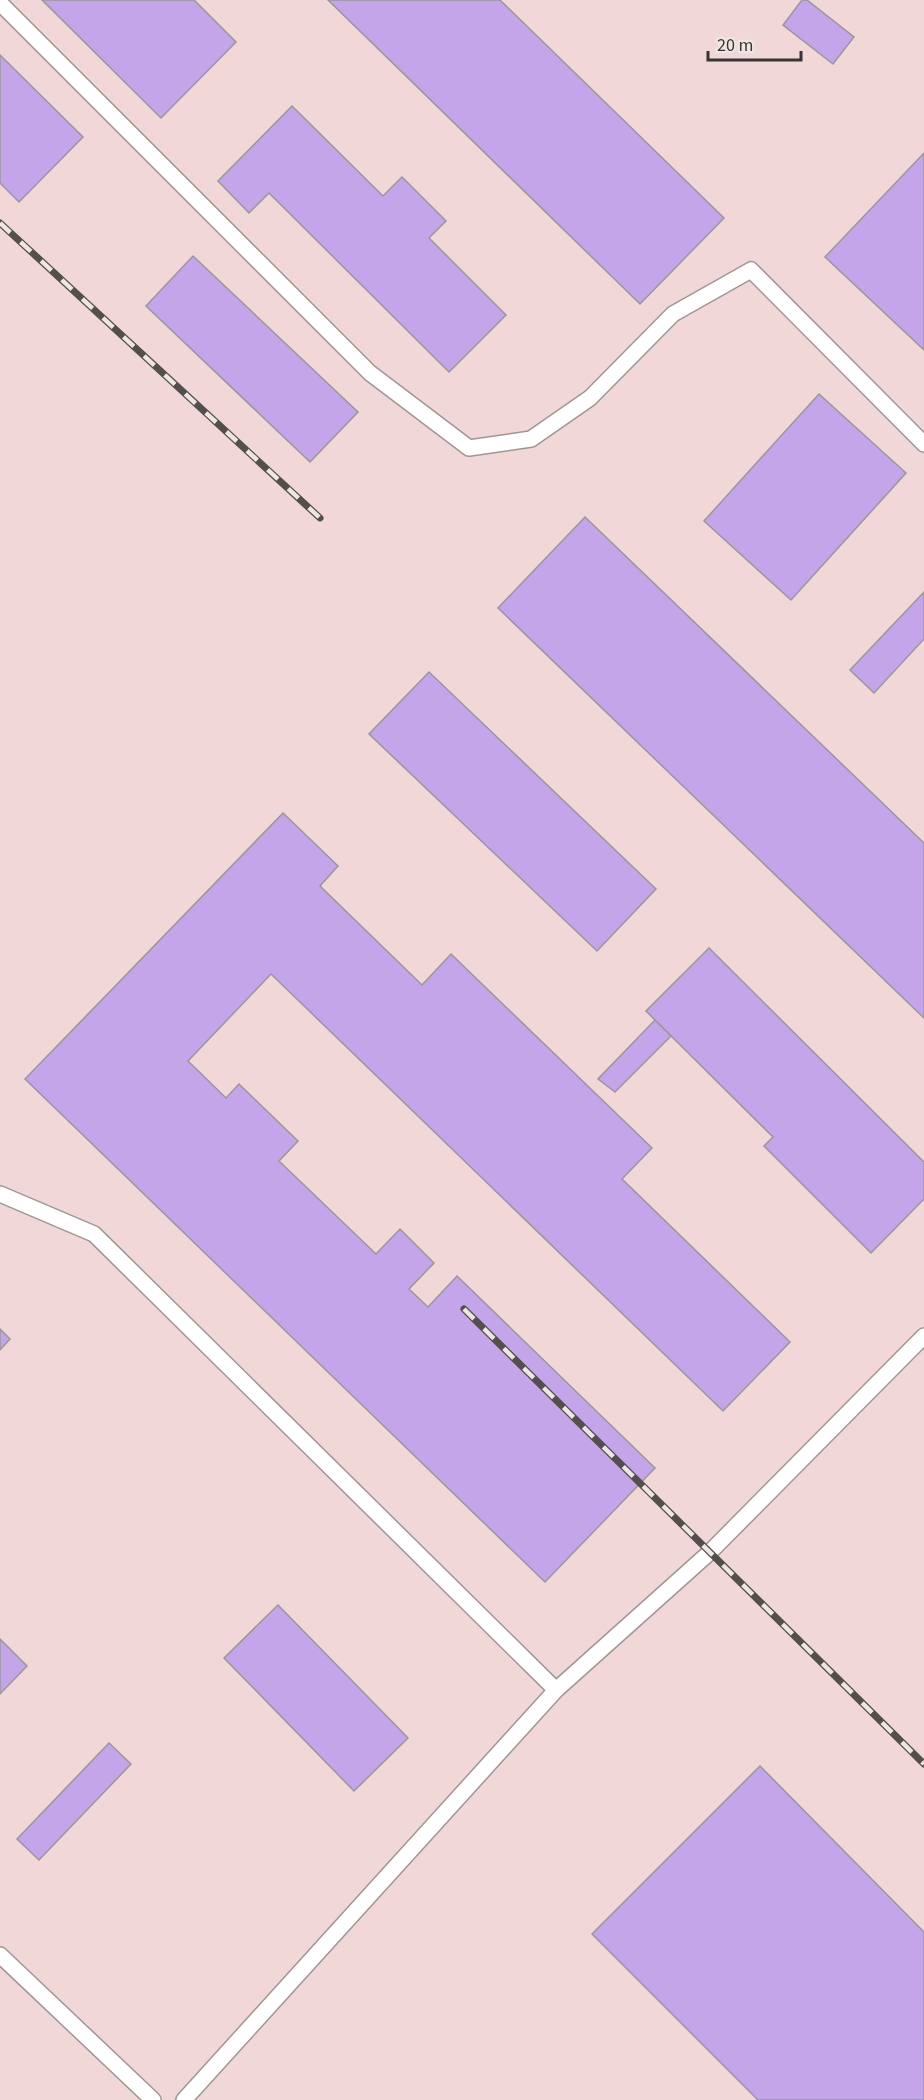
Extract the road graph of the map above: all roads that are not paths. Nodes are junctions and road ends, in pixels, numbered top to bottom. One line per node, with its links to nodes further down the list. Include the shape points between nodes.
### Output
1 (0, 3): 2 (lane, via 370,373 469,448 531,439 590,398 673,314 751,270)
2 (924, 444)
3 (0, 1194): 5 (lane, via 94,1234)
4 (924, 1336): 5 (lane, via 709,1553)
5 (556, 1690): 8 (lane)
6 (0, 1955): 7 (lane)
7 (153, 2100)
8 (184, 2100)

